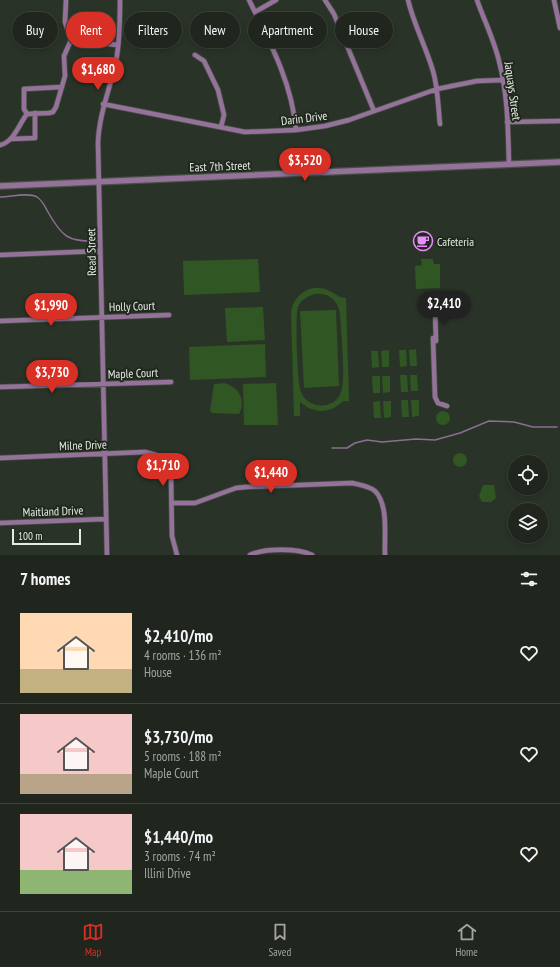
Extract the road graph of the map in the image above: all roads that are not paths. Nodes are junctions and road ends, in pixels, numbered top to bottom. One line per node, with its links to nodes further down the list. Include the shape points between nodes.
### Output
1 (66, 0): 10 (street)
2 (120, 0): 12 (street, Read Street)
3 (249, 0): 9 (street)
4 (276, 0): 9 (street)
5 (325, 0): 20 (street, via 334,14)
6 (408, 0): 18 (street)
7 (477, 0): 16 (street, Jaquays Street, via 493,41)
8 (554, 0): 11 (street)
9 (255, 12)
10 (66, 25)
11 (560, 28)
12 (118, 45): 19 (street, Read Street, via 116,62)
13 (68, 48): 17 (street, via 64,56 65,76)
14 (272, 48): 27 (street, via 291,94)
15 (195, 55): 26 (street, via 204,61 218,90 224,114)
16 (503, 80): 18 (street, Darin Drive, via 477,81); 24 (street, Jaquays Street)
17 (62, 87): 21 (street, via 53,112); 22 (street, via 24,89 24,109)
18 (437, 89): 20 (street, Darin Drive); 25 (street)
19 (103, 104): 26 (street, Darin Drive); 32 (street, Read Street, via 98,126)
20 (374, 111): 27 (street, Darin Drive, via 325,126)
21 (35, 113): 22 (street); 28 (street, via 35,138)
22 (27, 114): 28 (street)
23 (560, 121): 24 (street)
24 (507, 122): 31 (street, Jaquays Street)
25 (440, 124)
26 (221, 127): 27 (street, Darin Drive, via 246,132)
27 (296, 130)
28 (11, 139): 29 (street)
29 (0, 145)
30 (560, 162): 31 (street, East 7th Street)
31 (509, 164): 32 (street, East 7th Street)
32 (99, 182): 33 (street, East 7th Street); 34 (street, Read Street)
33 (0, 186)
34 (100, 251): 35 (street); 38 (street, Read Street)
35 (0, 255)
36 (435, 310): 43 (street, via 435,397 438,403)
37 (169, 315): 38 (street, Holly Court)
38 (102, 317): 39 (street, Holly Court); 41 (street, Read Street)
39 (0, 321)
40 (171, 382): 41 (street, Maple Court)
41 (104, 384): 42 (street, Maple Court); 44 (street, Read Street)
42 (0, 387)
43 (447, 406)
44 (105, 454): 45 (street, Milne Drive); 46 (street, Milne Drive, via 145,452 163,460 171,477); 47 (street, Read Street)
45 (0, 458)
46 (172, 504): 50 (street, Milne Drive, via 172,536); 53 (street, via 195,503 246,487 352,483 366,486 375,491 384,511)
47 (106, 519): 48 (street, Maitland Drive); 49 (street, Read Street)
48 (0, 523)
49 (107, 555)
50 (178, 555)
51 (250, 555): 52 (street, via 260,550)
52 (312, 555)
53 (384, 555)

